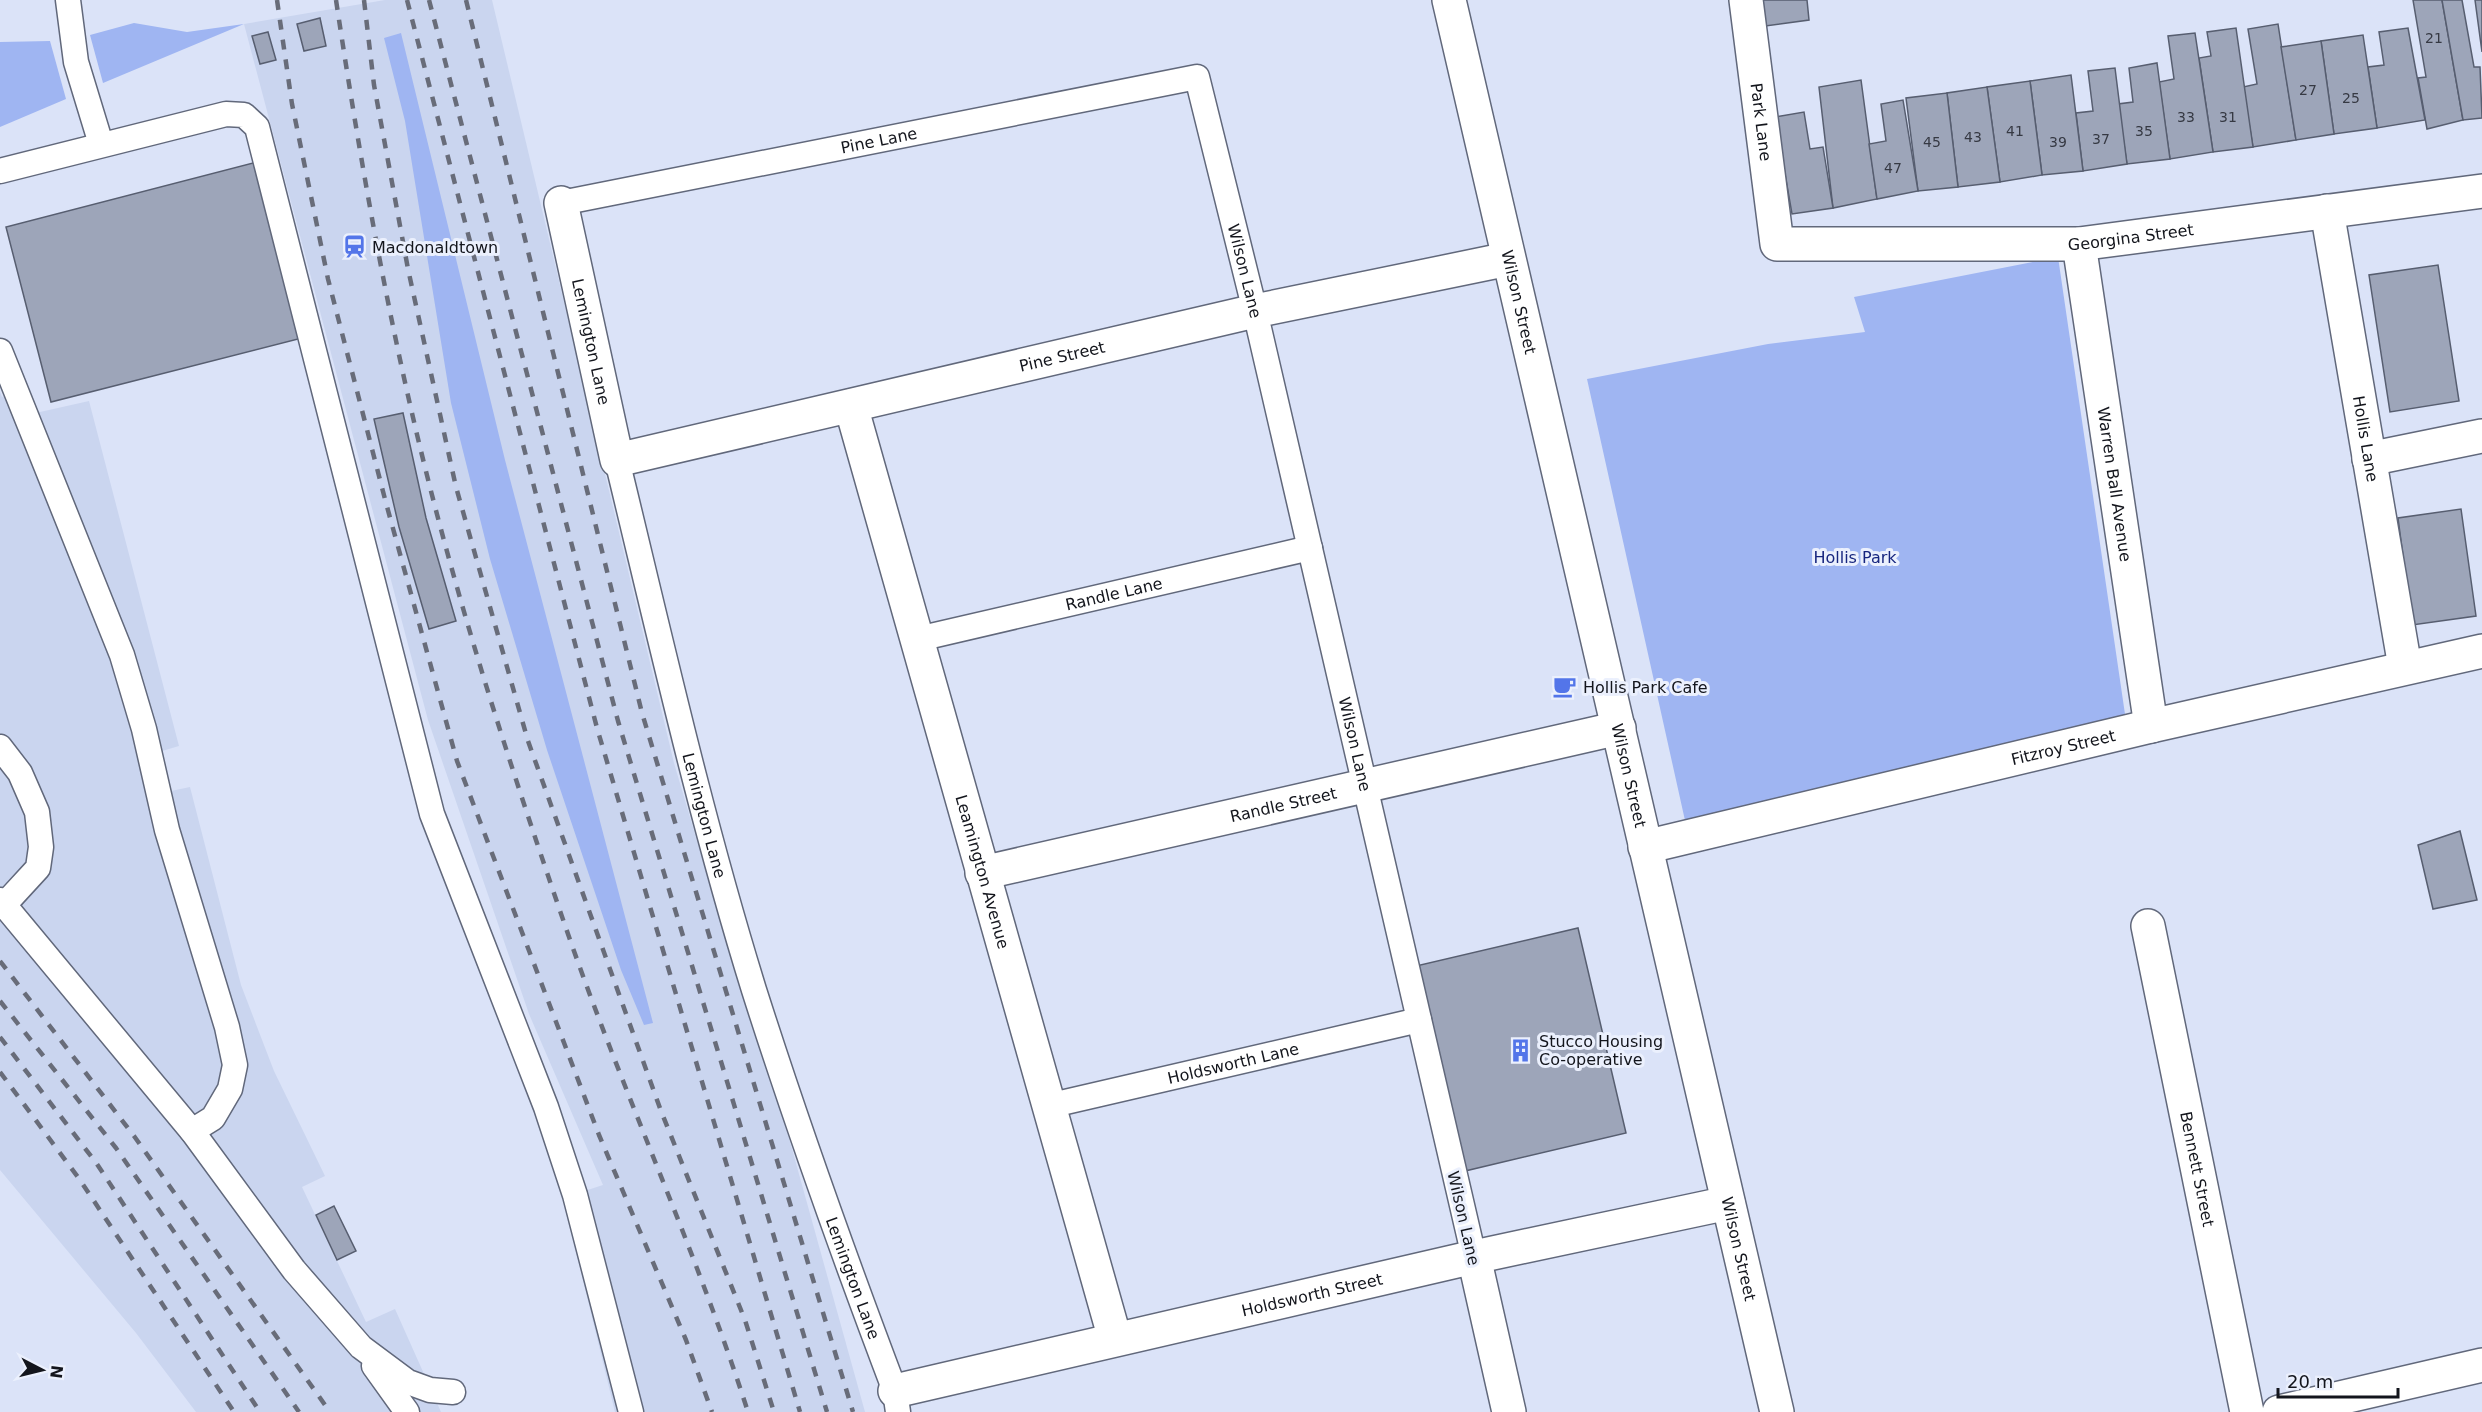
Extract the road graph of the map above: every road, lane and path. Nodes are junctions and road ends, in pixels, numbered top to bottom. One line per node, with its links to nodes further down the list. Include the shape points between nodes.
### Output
1 (68, 0): 5 (lane, via 76,62)
2 (1449, 0): 12 (street, Wilson Street)
3 (1746, 0): 10 (street, Park Lane)
4 (1197, 77): 8 (lane, Pine Lane); 13 (lane, Wilson Lane)
5 (101, 144): 6 (lane); 42 (lane, via 226,114 244,115 257,127 432,814 546,1107 576,1195)
6 (0, 171)
7 (2482, 191): 9 (street, Georgina Street)
8 (561, 203): 18 (street, Lemington Lane)
9 (2327, 211): 11 (street, Georgina Street); 17 (street, Hollis Lane)
10 (1777, 244): 11 (street, Georgina Street)
11 (2079, 244): 23 (street, Warren Ball Avenue)
12 (1508, 259): 13 (street, Pine Street); 24 (street, Wilson Street)
13 (1255, 311): 15 (street, Pine Street); 19 (lane, Wilson Lane)
14 (0, 351): 33 (lane, via 122,655 167,830 227,1027 235,1065 230,1089 213,1118)
15 (851, 406): 18 (street, Pine Street); 20 (street, Leamington Avenue)
16 (2482, 436): 17 (street)
17 (2369, 459): 22 (street, Hollis Lane)
18 (617, 460): 40 (lane, Lemington Lane, via 683,732 754,988 828,1213)
19 (1310, 548): 20 (lane, Randle Lane); 26 (lane, Wilson Lane)
20 (918, 639): 28 (street, Leamington Avenue)
21 (2482, 651): 22 (street, Fitzroy Street)
22 (2405, 668): 23 (street, Fitzroy Street)
23 (2151, 726): 27 (street, Fitzroy Street)
24 (1619, 728): 26 (street, Randle Street); 27 (street, Wilson Street)
25 (0, 747): 29 (lane, via 20,773 38,812 41,847 38,868)
26 (1363, 785): 28 (street, Randle Street); 31 (lane, Wilson Lane)
27 (1645, 847): 34 (street, Wilson Street)
28 (982, 873): 32 (street, Leamington Avenue)
29 (2, 903): 33 (lane)
30 (2148, 926): 45 (street, Bennett Street)
31 (1419, 1020): 32 (lane, Holdsworth Lane); 35 (lane, Wilson Lane)
32 (1048, 1106): 36 (street, Leamington Avenue)
33 (192, 1131): 37 (lane, via 294,1270)
34 (1728, 1203): 35 (street, Holdsworth Street); 44 (street, Wilson Street)
35 (1473, 1257): 36 (street, Holdsworth Street); 43 (street, Wilson Lane)
36 (1115, 1339): 40 (street, Holdsworth Street)
37 (361, 1347): 39 (lane, via 408,1382 430,1390); 41 (lane)
38 (2482, 1365): 46 (street)
39 (453, 1392)
40 (896, 1402)
41 (407, 1412)
42 (631, 1412)
43 (1509, 1412)
44 (1777, 1412)
45 (2247, 1412)
46 (2279, 1412)

